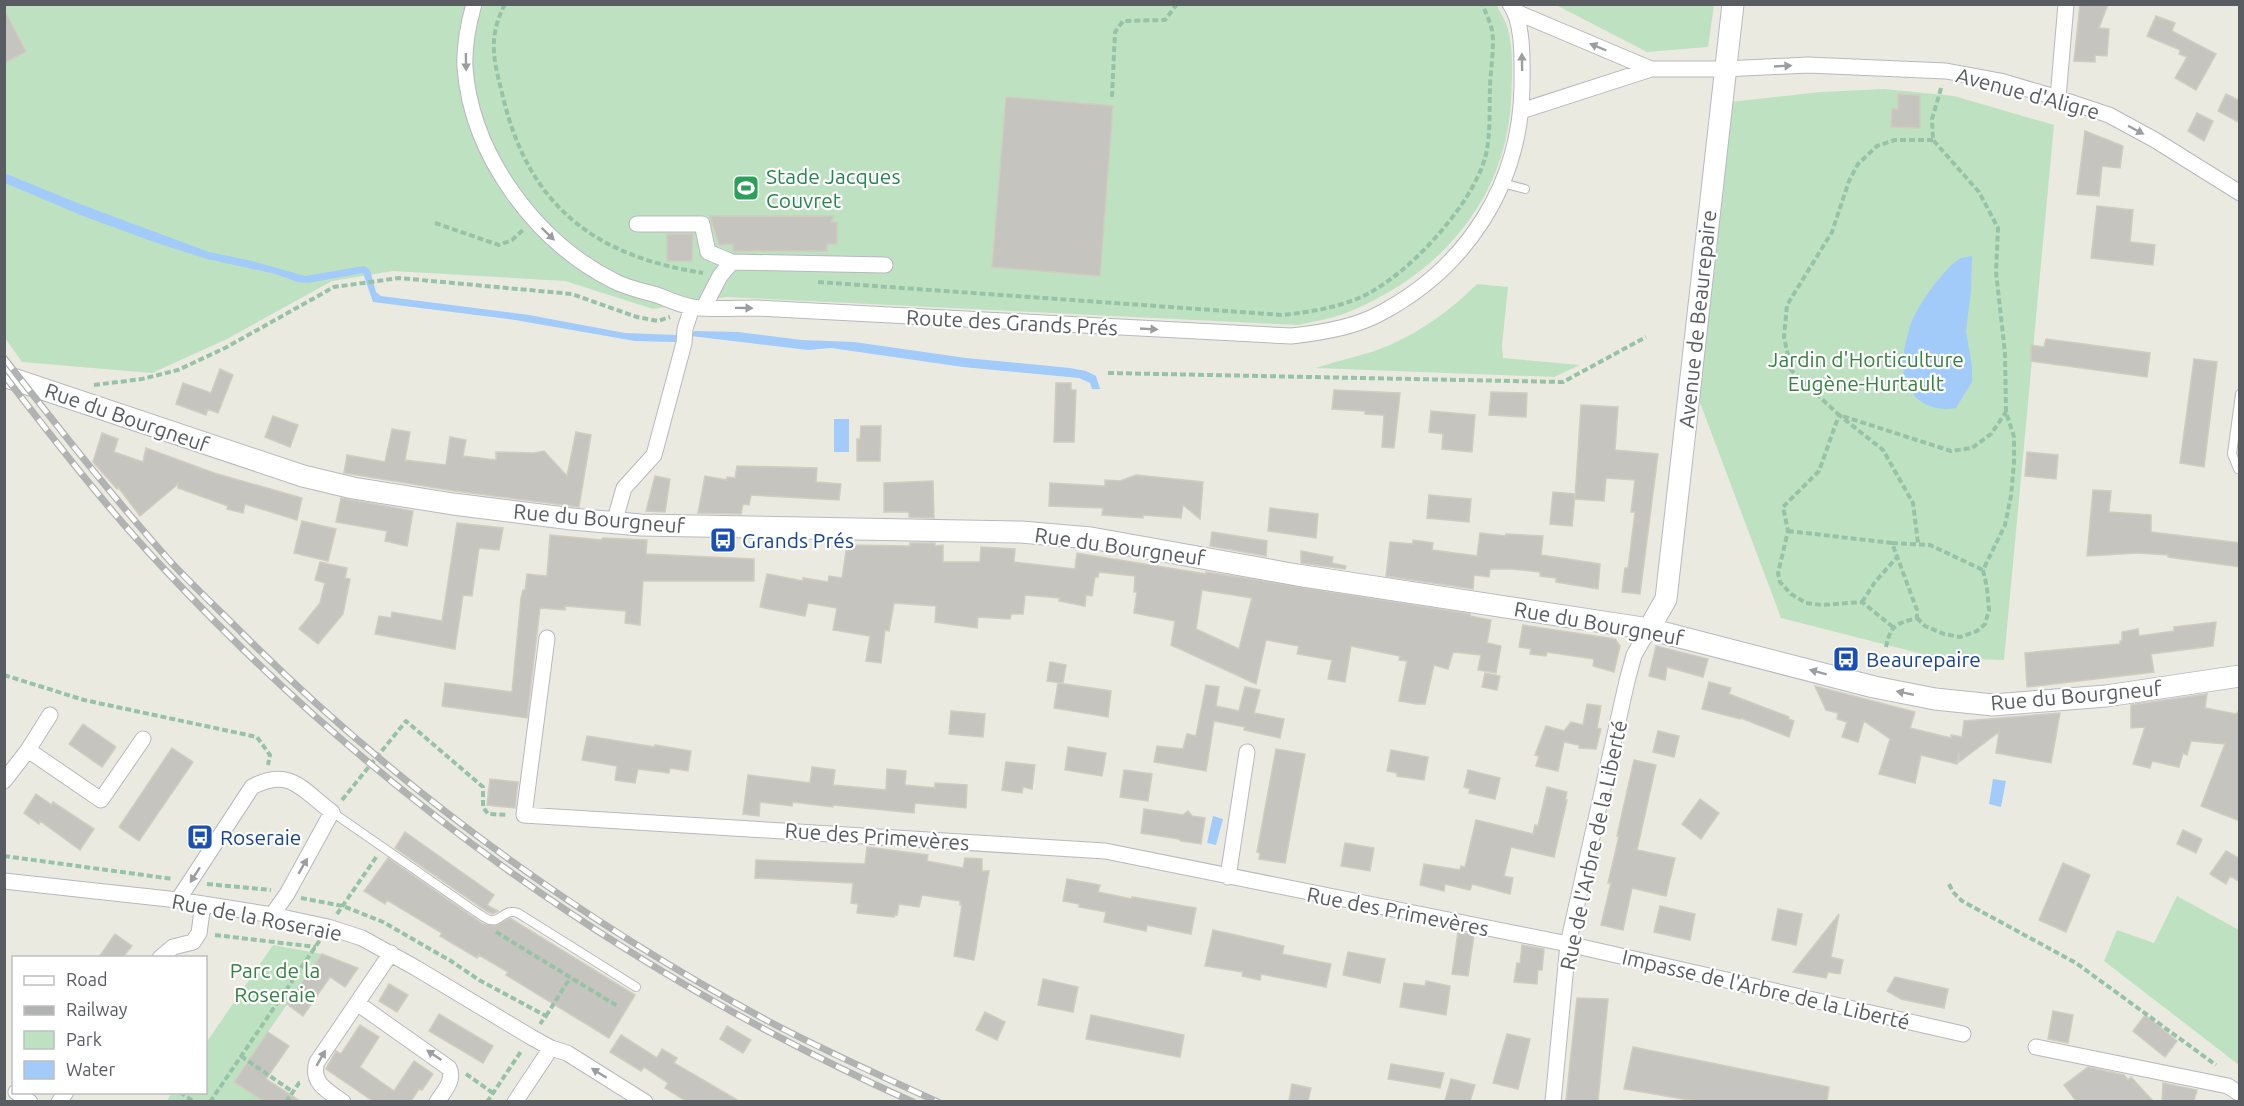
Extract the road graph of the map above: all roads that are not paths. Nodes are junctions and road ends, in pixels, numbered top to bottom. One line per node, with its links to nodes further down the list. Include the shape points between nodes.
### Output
1 (474, 4): 15 (street, Route des Grands Prés, one-way to 15, via 465,67 471,101 494,164 517,199 543,231 573,257 615,282)
2 (1733, 4): 6 (main road, Avenue de Beaurepaire)
3 (2067, 4): 7 (street)
4 (1513, 8): 5 (street, Avenue d'Aligre, one-way to 4); 8 (street, Route des Grands Prés, one-way to 4, via 1522,54)
5 (1652, 69): 6 (street, Avenue d'Aligre); 8 (street, Avenue d'Aligre)
6 (1725, 69): 7 (street, Avenue d'Aligre, one-way to 7, via 1808,65 1946,71); 20 (main road, Avenue de Beaurepaire, via 1666,599)
7 (2058, 98): 11 (street, Avenue d'Aligre, one-way to 11, via 2109,116)
8 (1521, 111): 9 (street, Route des Grands Prés)
9 (1503, 183): 10 (lane); 15 (street, Route des Grands Prés, one-way to 9, via 1251,335 1326,332 1378,315 1418,289 1461,250)
10 (1525, 189)
11 (2240, 193)
12 (638, 224): 13 (street, via 702,224 708,252)
13 (732, 262): 14 (street); 15 (street)
14 (885, 265)
15 (698, 307): 19 (street, via 684,336 654,455 624,488)
16 (4, 375): 19 (main road, Rue du Bourgneuf, via 303,476 465,506)
17 (2240, 394): 18 (lane, via 2232,454)
18 (2238, 469)
19 (614, 522): 20 (main road, Rue du Bourgneuf, via 1021,532 1091,538 1297,575)
20 (1649, 629): 22 (main road, Rue du Bourgneuf, one-way to 20, via 2106,696 1993,705 1874,687); 34 (street, Rue de l'Arbre de la Liberté, via 1634,655 1627,681)
21 (547, 638): 29 (street, Rue des Primevères, via 524,815 1105,851)
22 (2240, 676)
23 (50, 715): 25 (street)
24 (143, 739): 25 (street, via 101,800)
25 (28, 750): 27 (street)
26 (1247, 752): 29 (street)
27 (4, 781)
28 (332, 812): 31 (street, one-way to 31, via 290,780 267,778 252,787); 33 (street, one-way to 28); 37 (lane, via 491,921 506,912 518,913)
29 (1228, 878): 34 (street, Rue des Primevères)
30 (7, 885): 31 (street, Rue de la Roseraie)
31 (178, 900): 32 (street, Rue de la Roseraie)
32 (203, 904): 33 (street, Rue de la Roseraie); 36 (street, via 199,933 193,942 173,947)
33 (272, 915): 35 (street, Rue de la Roseraie, via 328,927)
34 (1568, 944): 39 (street, Impasse de l'Arbre de la Liberté); 47 (street, Rue de l'Arbre de la Liberté)
35 (391, 953): 38 (street); 41 (street, Rue de la Roseraie)
36 (161, 956)
37 (636, 987)
38 (357, 1003): 43 (street, one-way to 38, via 322,1087 315,1076 317,1062); 44 (street, one-way to 38, via 451,1079 449,1068)
39 (1963, 1034)
40 (2036, 1047): 42 (street)
41 (551, 1048): 45 (street); 46 (street, Rue de la Roseraie, one-way to 41, via 567,1053)
42 (2234, 1090)
43 (343, 1101)
44 (436, 1101)
45 (515, 1101)
46 (645, 1101)
47 (1553, 1101)

